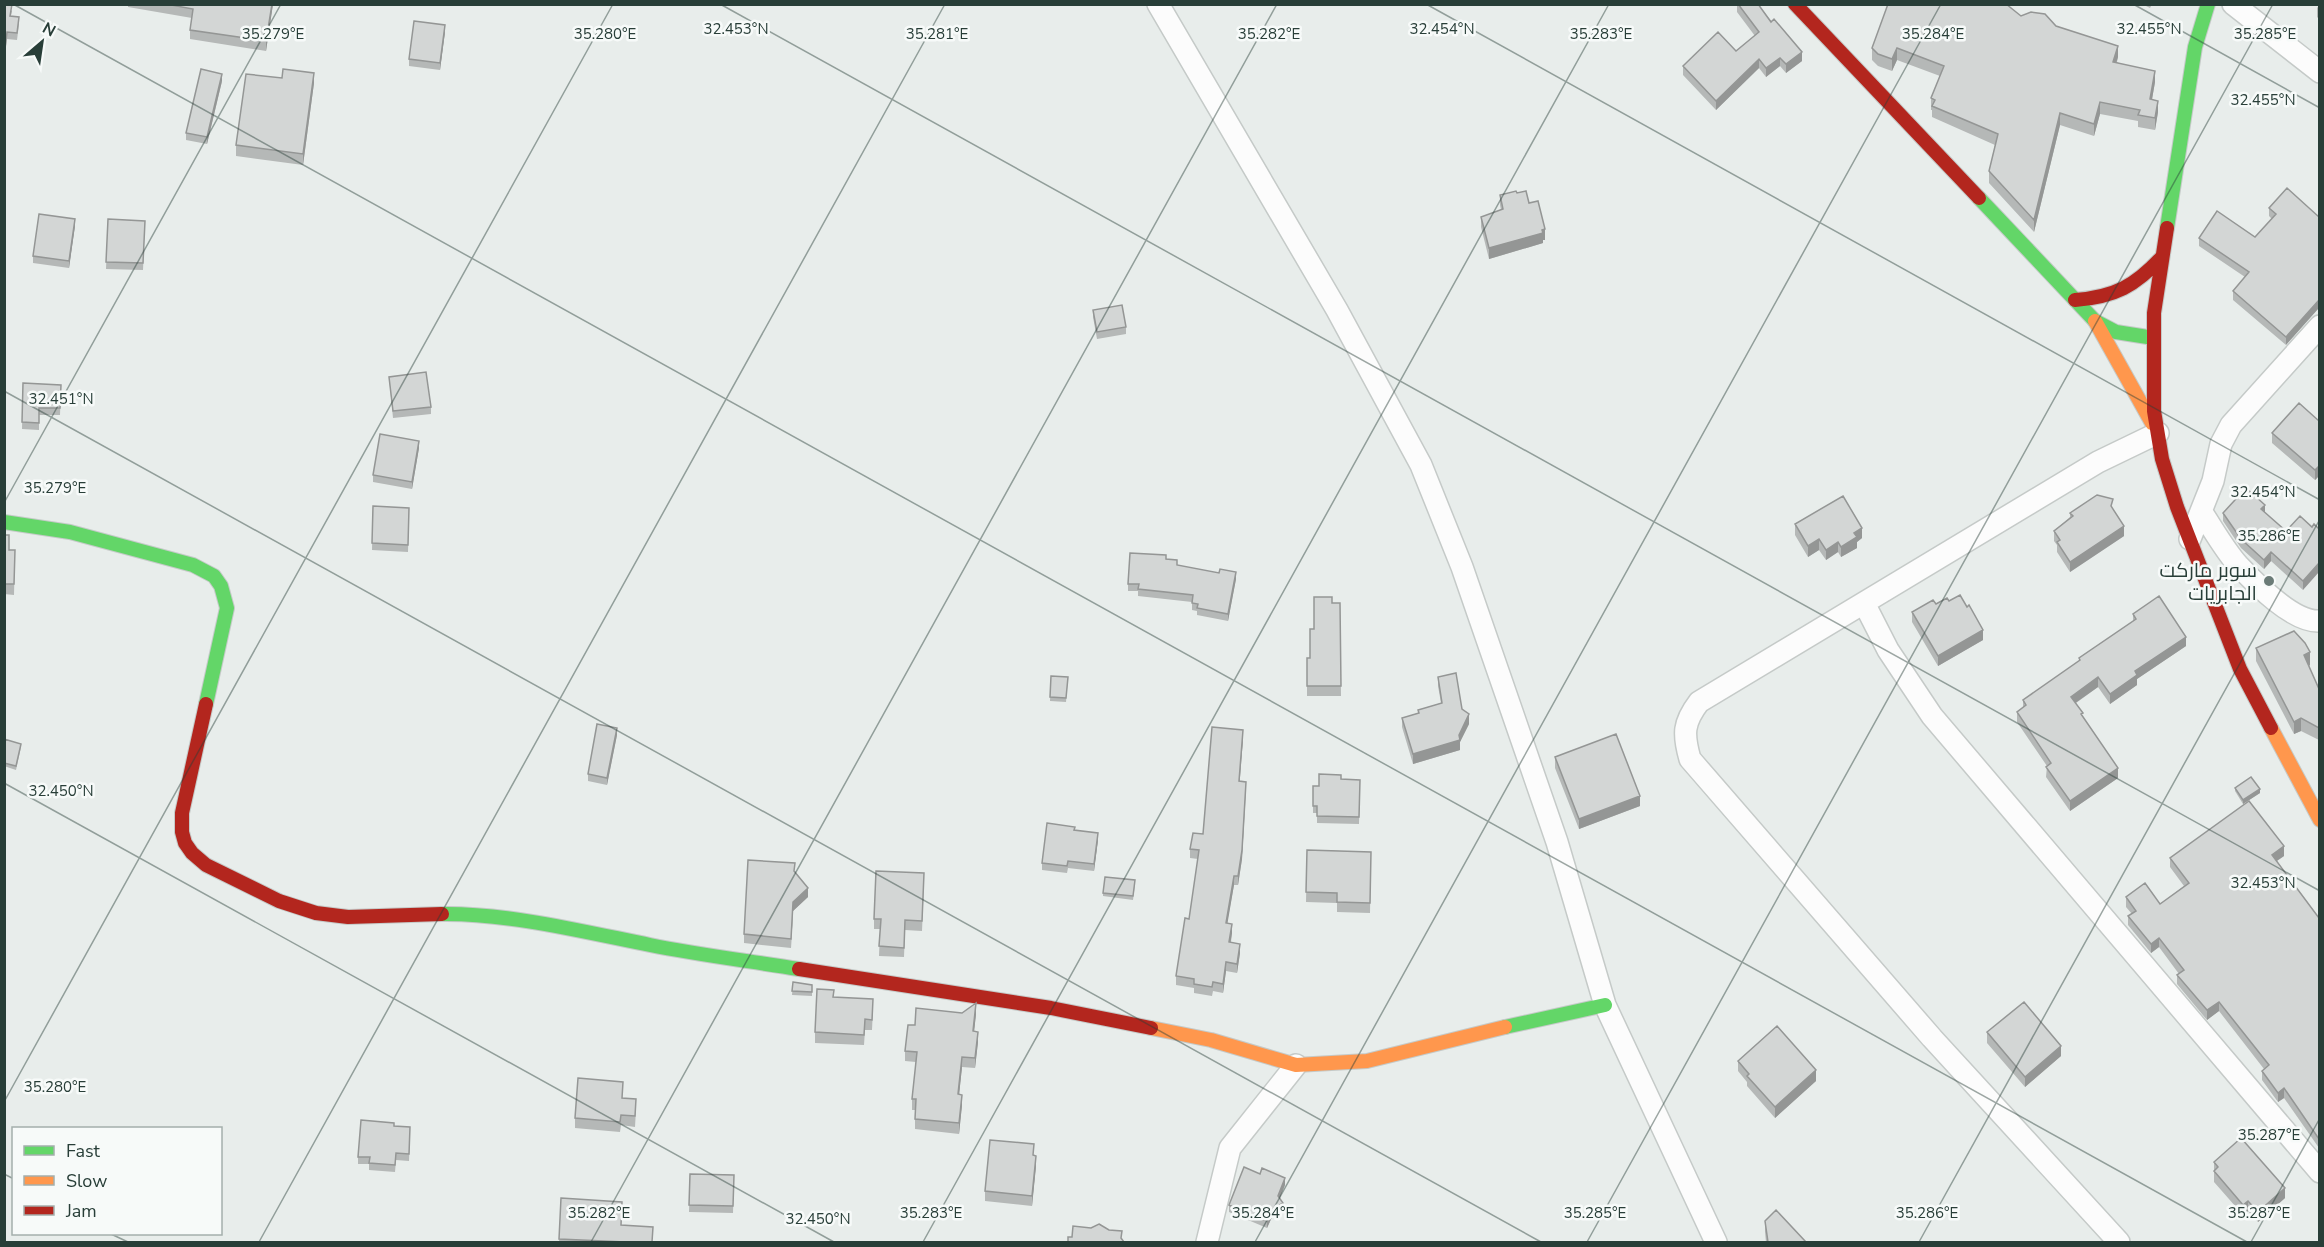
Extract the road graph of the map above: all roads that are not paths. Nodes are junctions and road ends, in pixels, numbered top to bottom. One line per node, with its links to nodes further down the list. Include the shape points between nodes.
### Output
1 (1158, 4): 19 (street, via 1337,309 1421,465 1462,567 1557,842)
2 (1795, 4): 7 (street)
3 (2208, 4): 6 (street, via 2195,47)
4 (2233, 4): 5 (street)
5 (2319, 72)
6 (2162, 257): 7 (street, via 2130,287); 11 (street, via 2149,318)
7 (2079, 304): 8 (street); 9 (street)
8 (2105, 310)
9 (2095, 321): 11 (street, via 2119,334); 12 (street)
10 (2319, 326): 13 (street, via 2231,425 2221,444)
11 (2154, 338): 12 (street, via 2154,411)
12 (2158, 433): 15 (street, via 2162,459); 16 (street, via 2098,462)
13 (2201, 511): 15 (street); 17 (street, via 2237,564 2280,605 2311,622)
14 (4, 522): 20 (street, via 70,532 193,565 218,580 227,608 182,813 182,832 192,853 206,865 279,901 316,913 348,916 459,914 550,925 670,949 1051,1008 1211,1040)
15 (2190, 539): 18 (street, via 2240,669)
16 (1864, 603): 21 (street, via 1888,650 1932,716); 24 (street, via 1699,702 1688,716 1684,738 1690,759 1932,1038)
17 (2319, 621)
18 (2319, 820)
19 (1605, 1005): 20 (street, via 1367,1061); 23 (street)
20 (1296, 1065): 22 (street, via 1230,1148)
21 (2319, 1172)
22 (1207, 1242)
23 (1716, 1242)
24 (2119, 1242)

